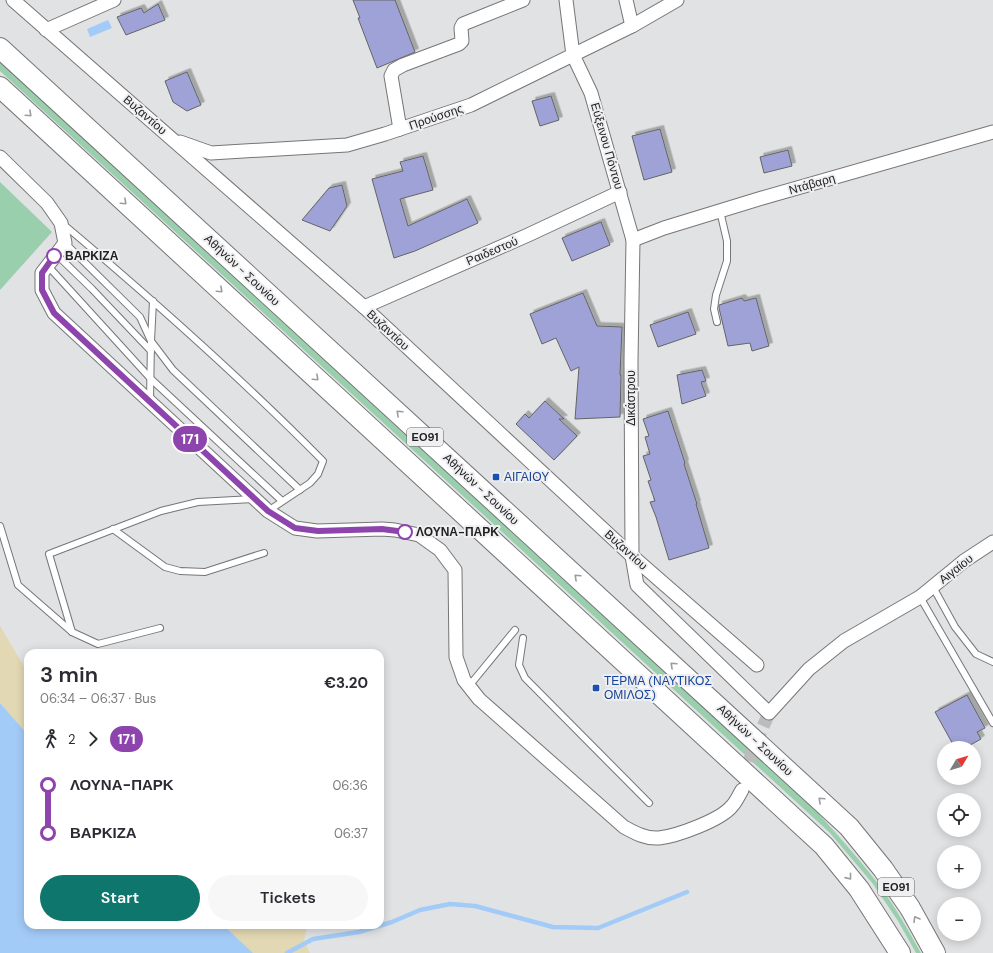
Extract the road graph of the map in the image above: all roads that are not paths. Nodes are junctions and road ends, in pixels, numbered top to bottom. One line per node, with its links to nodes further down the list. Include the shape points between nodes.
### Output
1 (13, 0): 8 (street, Βυζαντίου)
2 (114, 0): 8 (street)
3 (523, 0): 12 (street, via 464,24 461,28 461,43 403,64 394,70 391,76)
4 (566, 0): 10 (street, Εύξεινου Πόντου)
5 (626, 0): 7 (street)
6 (677, 0): 7 (street, Προύσσης)
7 (632, 26): 10 (street, Προύσσης)
8 (46, 30): 14 (street, Βυζαντίου)
9 (0, 48): 52 (main road, Αθήνών - Σουνίου / ΕΟ91, one-way to 9, via 910,908 849,827)
10 (573, 55): 12 (street, Προύσσης, via 471,105); 16 (street, Εύξεινου Πόντου, via 591,93)
11 (0, 87): 51 (main road, ΕΟ91, one-way to 51, via 824,846 859,889)
12 (400, 130): 14 (street, Προύσσης, via 347,146 211,153)
13 (993, 132): 17 (street, Ντάβαρη)
14 (174, 140): 24 (street, Βυζαντίου)
15 (0, 157): 18 (street, via 47,203)
16 (620, 192): 19 (street, Εύξεινου Πόντου); 24 (street, Ραιδεστού)
17 (720, 211): 19 (street, Ντάβαρη); 25 (lane, via 727,241 727,261 716,295 714,310)
18 (62, 223): 20 (street); 23 (lane)
19 (633, 240): 38 (street, Δικάστρου)
20 (65, 243): 21 (street); 26 (lane, via 140,317)
21 (56, 254): 22 (street); 27 (lane)
22 (48, 266): 28 (lane); 29 (street, via 42,273 42,290 54,313)
23 (153, 301): 26 (lane); 30 (lane, via 287,424 323,461 318,474)
24 (364, 308): 38 (street, Βυζαντίου)
25 (717, 322)
26 (151, 341): 27 (lane); 30 (lane, via 173,370)
27 (151, 351): 28 (lane)
28 (151, 378): 29 (lane); 32 (lane)
29 (150, 402): 31 (street)
30 (300, 490): 32 (lane)
31 (255, 499): 33 (street); 35 (lane, via 198,502 160,511)
32 (282, 501): 33 (lane)
33 (268, 511): 47 (street, via 295,528 318,531 395,530 419,535 440,550 455,570 456,657 464,680)
34 (0, 526): 43 (lane, via 18,585)
35 (113, 529): 37 (lane, via 165,567 180,571 205,572); 43 (lane, via 49,554)
36 (993, 542): 39 (street, Αιγαίου, via 964,561)
37 (264, 553)
38 (632, 556): 40 (street, Δικάστρου, via 637,585 769,712 809,669 844,641); 46 (street, Βυζαντίου)
39 (933, 587): 40 (street, Αιγαίου); 45 (lane, via 955,627 976,654)
40 (920, 597): 48 (lane)
41 (160, 628): 43 (lane, via 98,644)
42 (515, 630): 47 (lane)
43 (72, 632)
44 (523, 638): 50 (lane, via 519,665 525,678)
45 (993, 662)
46 (757, 665)
47 (469, 686): 49 (street, via 479,699 624,827 639,836 659,838 690,830 732,807)
48 (993, 723)
49 (742, 790)
50 (650, 803)
51 (900, 953)
52 (935, 953)

